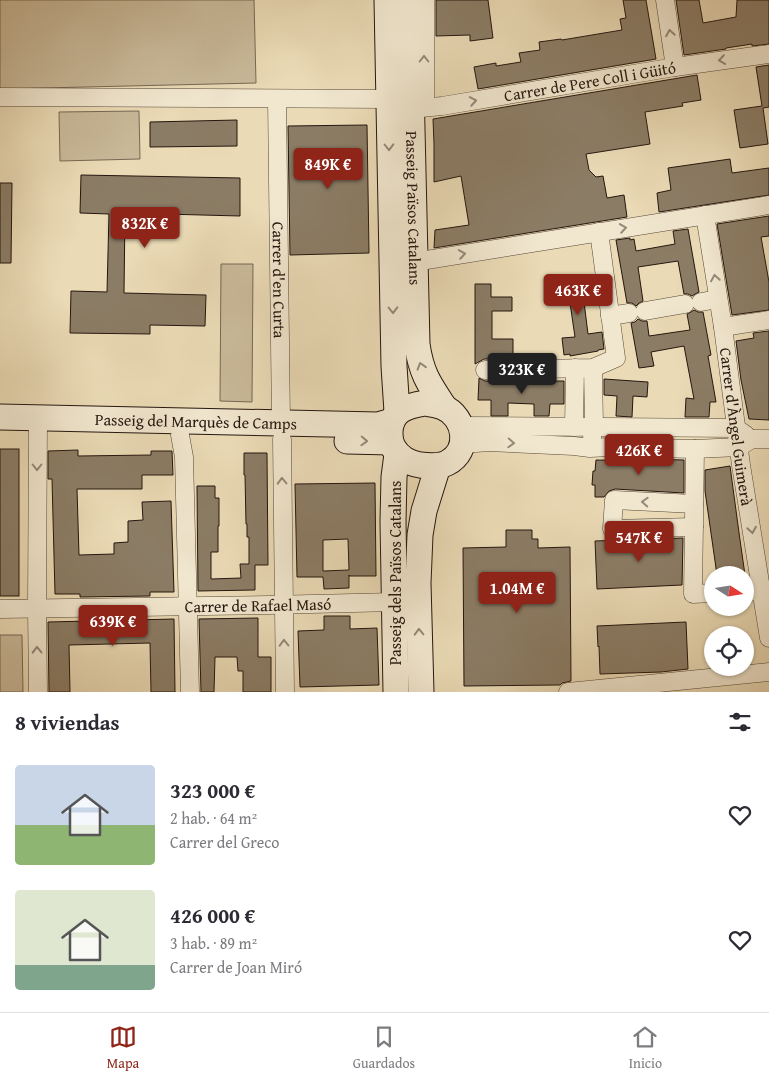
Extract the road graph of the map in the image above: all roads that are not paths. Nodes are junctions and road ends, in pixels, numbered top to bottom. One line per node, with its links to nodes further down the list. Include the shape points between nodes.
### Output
1 (387, 0): 9 (main road, Passeig dels Països Catalans)
2 (409, 0): 10 (main road, Passeig Països Catalans)
3 (425, 0): 10 (street, Passeig Països Catalans, one-way to 3)
4 (665, 0): 6 (street, one-way to 4)
5 (769, 54): 6 (street, Carrer de Pere Coll i Güitó, one-way to 6)
6 (675, 67): 10 (street, Carrer de Pere Coll i Güitó, one-way to 6)
7 (0, 97): 8 (street)
8 (277, 98): 9 (street); 29 (street, Carrer d'en Curta)
9 (388, 99): 30 (main road, Passeig dels Països Catalans, one-way to 30)
10 (418, 108): 14 (main road, Passeig Països Catalans)
11 (769, 205): 12 (street)
12 (705, 215): 13 (street, one-way to 12); 15 (street, Carrer d'Àngel Guimerà, one-way to 12)
13 (599, 232): 14 (street, one-way to 13); 16 (street)
14 (414, 262): 22 (main road, Passeig Països Catalans, one-way to 14, via 429,384 419,360)
15 (702, 301): 16 (street); 18 (street, Carrer d'Àngel Guimerà)
16 (610, 316): 20 (street, via 616,358)
17 (769, 320): 18 (street)
18 (723, 327): 27 (street, Carrer d'Àngel Guimerà)
19 (574, 368): 20 (street); 21 (street); 25 (street)
20 (593, 368): 26 (street)
21 (485, 370)
22 (445, 408): 30 (main road, via 425,403 405,407); 32 (main road, via 457,418)
23 (0, 417): 24 (main road, Passeig del Marquès de Camps)
24 (38, 425): 28 (main road, Passeig del Marquès de Camps); 29 (main road, Passeig del Marquès de Camps); 31 (main road, Passeig del Marquès de Camps); 46 (street, one-way to 46)
25 (574, 427): 26 (street); 32 (street)
26 (594, 427): 27 (street); 34 (street)
27 (736, 428): 33 (street, Carrer d'Àngel Guimerà)
28 (0, 431)
29 (281, 431): 30 (main road, Passeig del Marquès de Camps); 31 (main road, Passeig del Marquès de Camps); 43 (street, Carrer d'en Curta, one-way to 29)
30 (394, 432): 36 (main road, via 402,458); 42 (main road, Passeig dels Països Catalans)
31 (180, 435): 44 (street, via 184,457)
32 (462, 435): 34 (street, one-way to 34, via 489,442); 36 (main road, via 459,452 450,462)
33 (753, 442): 35 (street); 39 (street, Carrer d'Àngel Guimerà, one-way to 39)
34 (590, 448): 35 (street)
35 (695, 449): 37 (street)
36 (438, 466): 54 (main road, one-way to 36, via 420,543 424,511)
37 (694, 504): 38 (street); 38 (street, one-way to 38, via 614,500 612,529)
38 (694, 527): 40 (street, via 693,594)
39 (753, 566)
40 (704, 593)
41 (754, 594): 47 (street, Carrer d'Àngel Guimerà)
42 (395, 602): 43 (street, Carrer de Rafael Masó); 53 (main road, Passeig dels Països Catalans)
43 (284, 604): 44 (street, Carrer de Rafael Masó); 52 (street, Carrer d'en Curta, one-way to 43)
44 (188, 606): 46 (street, Carrer de Rafael Masó); 51 (street)
45 (0, 608): 46 (street, Carrer de Rafael Masó)
46 (37, 608): 50 (street, one-way to 46)
47 (769, 638)
48 (769, 672): 49 (street)
49 (591, 691): 55 (street)
50 (38, 692)
51 (190, 692)
52 (284, 692)
53 (396, 692)
54 (421, 692)
55 (568, 692)

